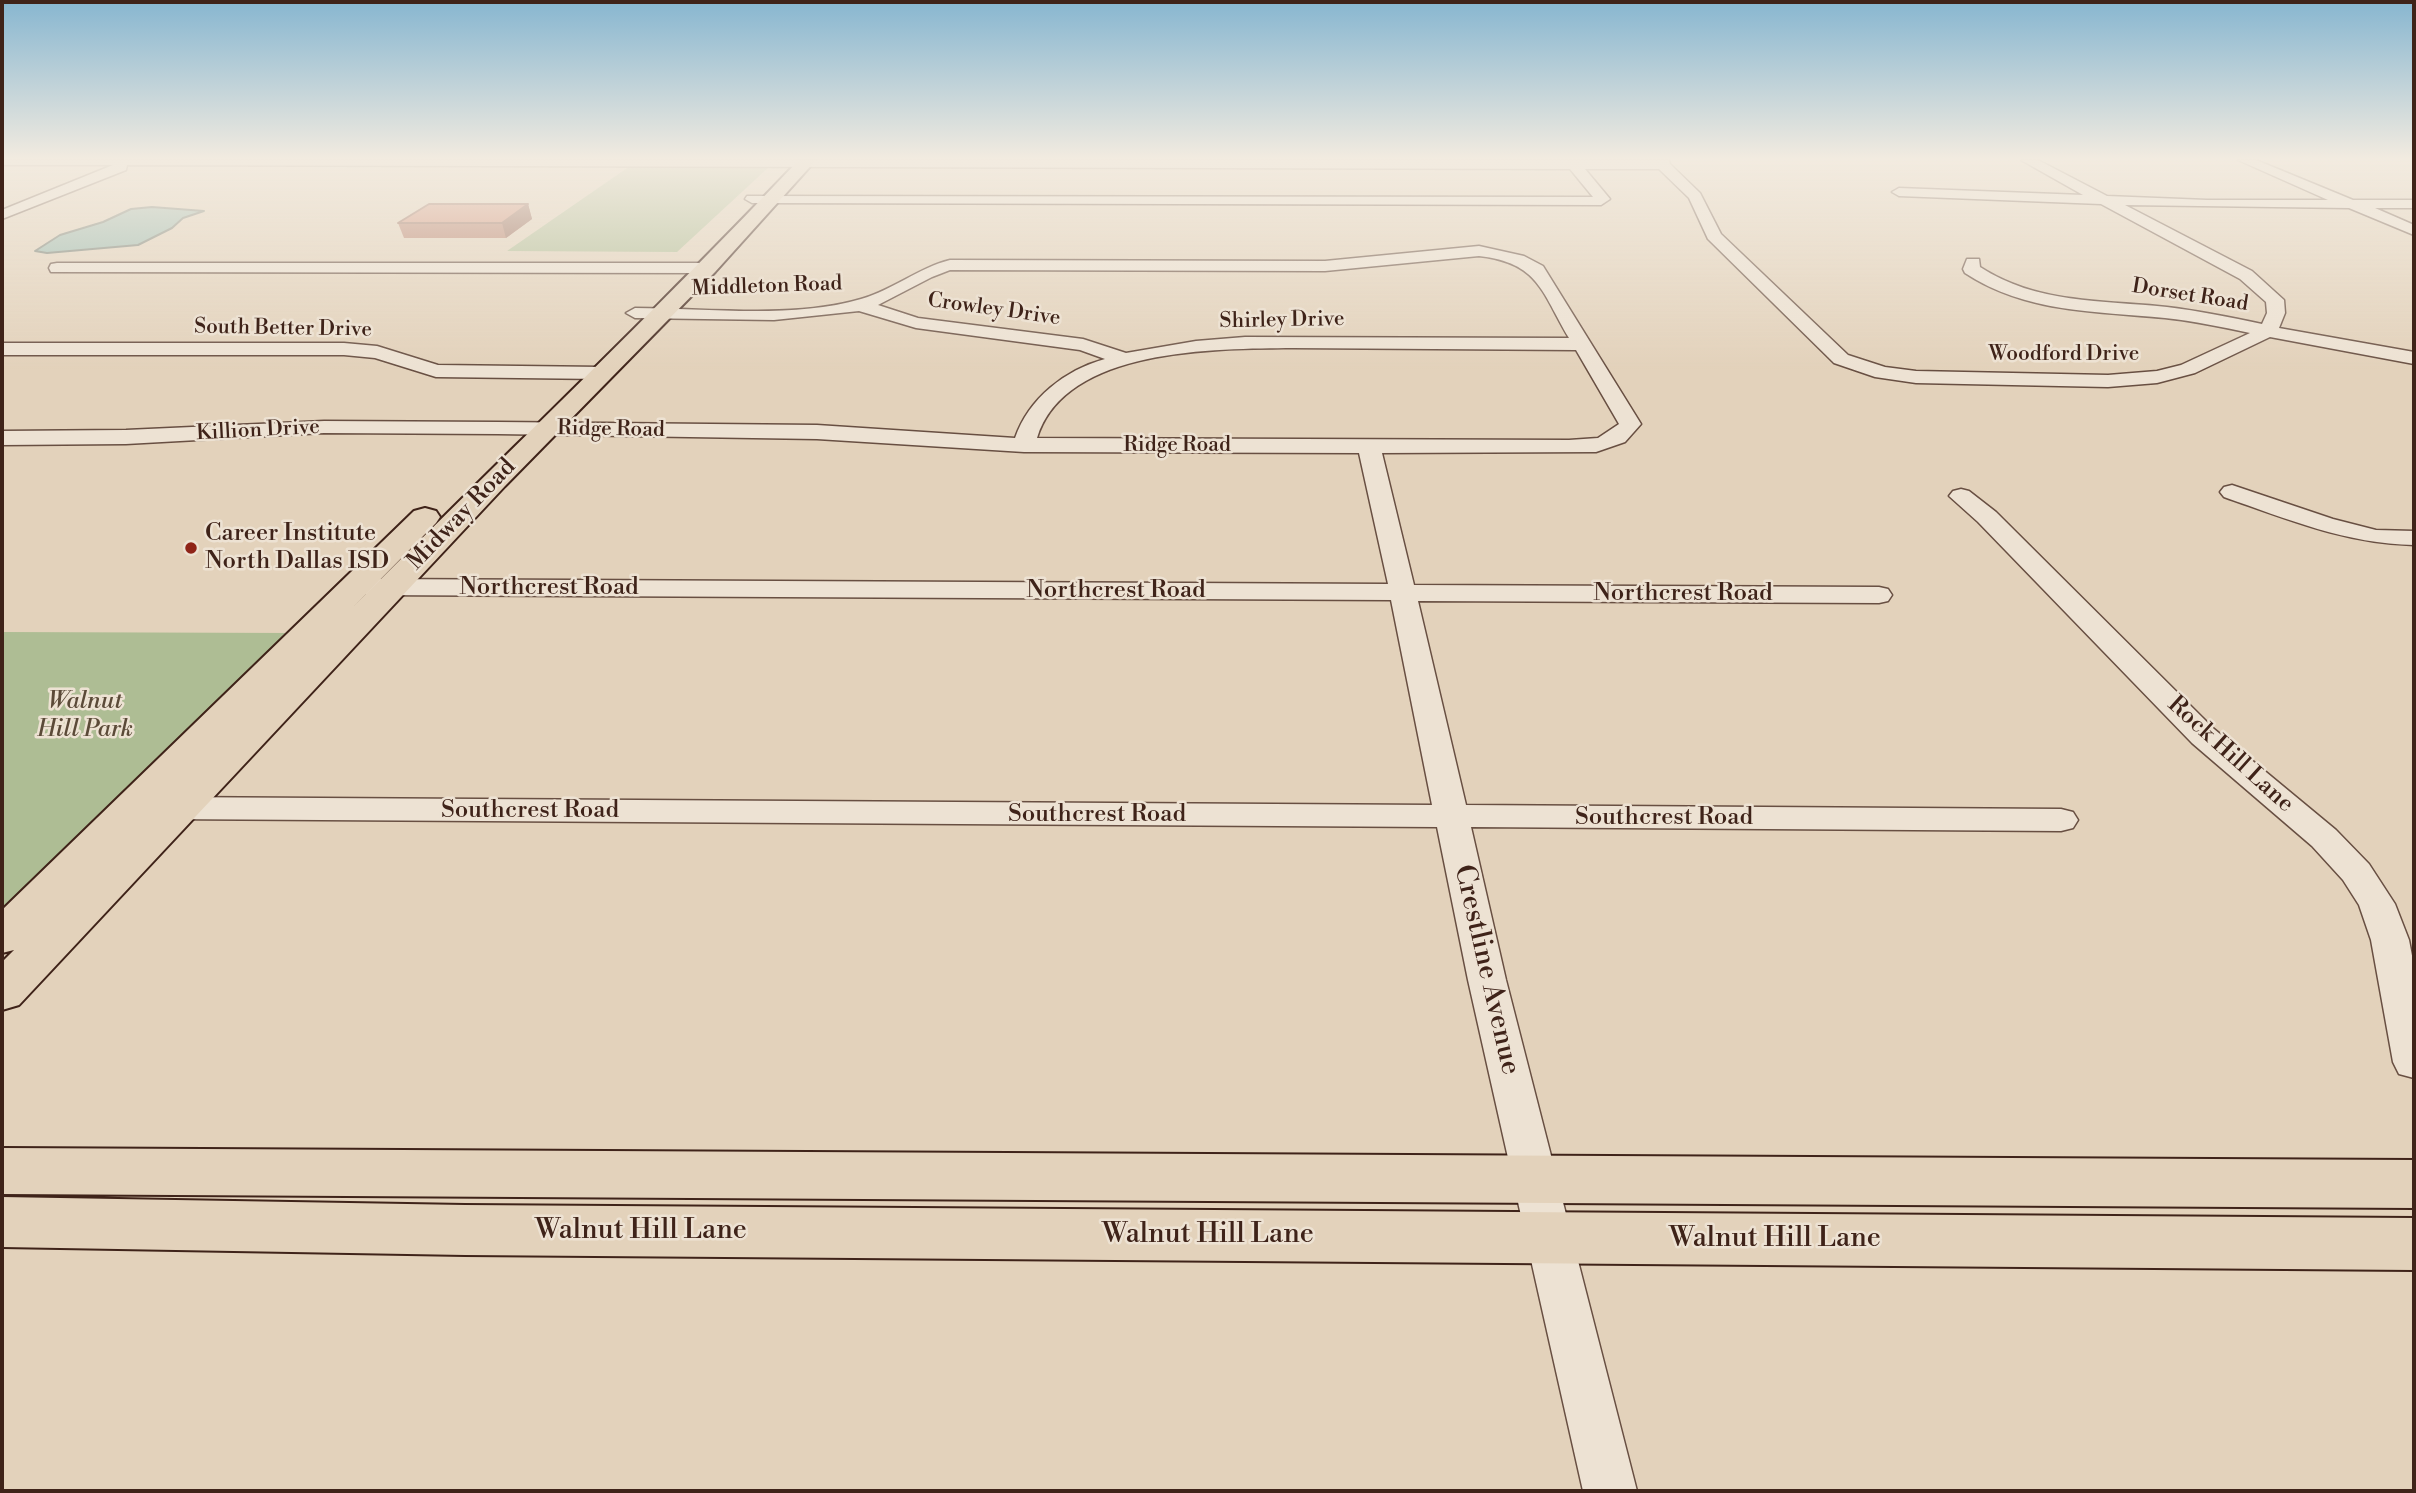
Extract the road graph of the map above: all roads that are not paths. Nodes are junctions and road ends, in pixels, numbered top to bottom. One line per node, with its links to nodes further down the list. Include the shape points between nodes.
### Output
1 (722, 230): 5 (main road, Midway Road)
2 (744, 230): 6 (main road, Midway Road)
3 (1711, 230): 15 (street, Woodford Drive, via 1841,359 1882,373 2131,381 2188,369)
4 (2163, 230): 15 (street, via 2229,265 2276,300)
5 (713, 239): 6 (main road); 10 (main road, Midway Road)
6 (735, 239): 11 (main road, Midway Road)
7 (1518, 258): 12 (street, Middleton Road, via 1468,251 1325,266 970,264 933,268 896,291); 16 (street, Ridge Road, via 1537,270)
8 (1973, 262): 15 (street, Dorset Road, via 1971,269 1982,278 2025,295 2080,305 2162,310)
9 (57, 268): 10 (street)
10 (684, 268): 11 (street); 13 (main road, Midway Road)
11 (708, 268): 14 (main road, Midway Road)
12 (859, 305): 14 (street, Middleton Road, via 793,312); 19 (street, Crowley Drive, via 916,323 1083,345)
13 (635, 313): 14 (street, Middleton Road); 20 (main road, Midway Road)
14 (663, 313): 21 (main road, Midway Road)
15 (2268, 331): 18 (street, Dorset Road)
16 (1581, 344): 19 (street, Shirley Drive, via 1255,342); 27 (street, Ridge Road, via 1630,425 1621,438 1569,447)
17 (2, 349): 20 (street, South Better Drive, via 344,349 377,352 436,371)
18 (2414, 358)
19 (1125, 359): 26 (street, Shirley Drive, via 1054,394 1029,426)
20 (572, 373): 21 (street, South Better Drive); 22 (main road, Midway Road)
21 (601, 373): 23 (main road, Midway Road)
22 (514, 428): 23 (street, Ridge Road); 25 (street, Killion Drive, via 324,427); 32 (main road, Midway Road)
23 (545, 429): 26 (street, Ridge Road, via 817,432); 33 (main road, Midway Road)
24 (2, 438): 25 (street, Killion Drive)
25 (34, 438): 28 (street)
26 (1024, 445): 27 (street, Ridge Road)
27 (1369, 447): 36 (street, Crestline Avenue)
28 (2, 458)
29 (2232, 492): 31 (street, via 2366,535)
30 (1961, 496): 44 (street, Rock Hill Lane, via 2203,736 2324,838 2356,872 2376,904 2390,940)
31 (2414, 538)
32 (400, 541): 33 (main road); 34 (main road, Midway Road)
33 (437, 541): 35 (main road, Midway Road)
34 (353, 587): 35 (street, Northcrest Road); 38 (main road, Midway Road)
35 (392, 587): 36 (street, Northcrest Road); 39 (main road, Midway Road)
36 (1403, 592): 37 (street, Northcrest Road); 40 (street, Crestline Avenue)
37 (1879, 595)
38 (132, 807): 39 (street, Southcrest Road); 42 (main road, Midway Road)
39 (179, 808): 40 (street, Southcrest Road); 43 (main road, Midway Road)
40 (1452, 817): 41 (street, Southcrest Road); 47 (street, Crestline Avenue)
41 (2061, 820)
42 (2, 937)
43 (2, 992)
44 (2414, 1062)
45 (2, 1171): 46 (main road)
46 (493, 1175): 47 (main road); 50 (main road)
47 (1535, 1180): 48 (main road); 51 (street, Crestline Avenue)
48 (2414, 1184)
49 (2, 1222): 50 (main road, Walnut Hill Lane)
50 (465, 1230): 51 (main road, Walnut Hill Lane)
51 (1550, 1237): 52 (main road, Walnut Hill Lane); 53 (street, Crestline Avenue)
52 (2414, 1244)
53 (1610, 1491)

